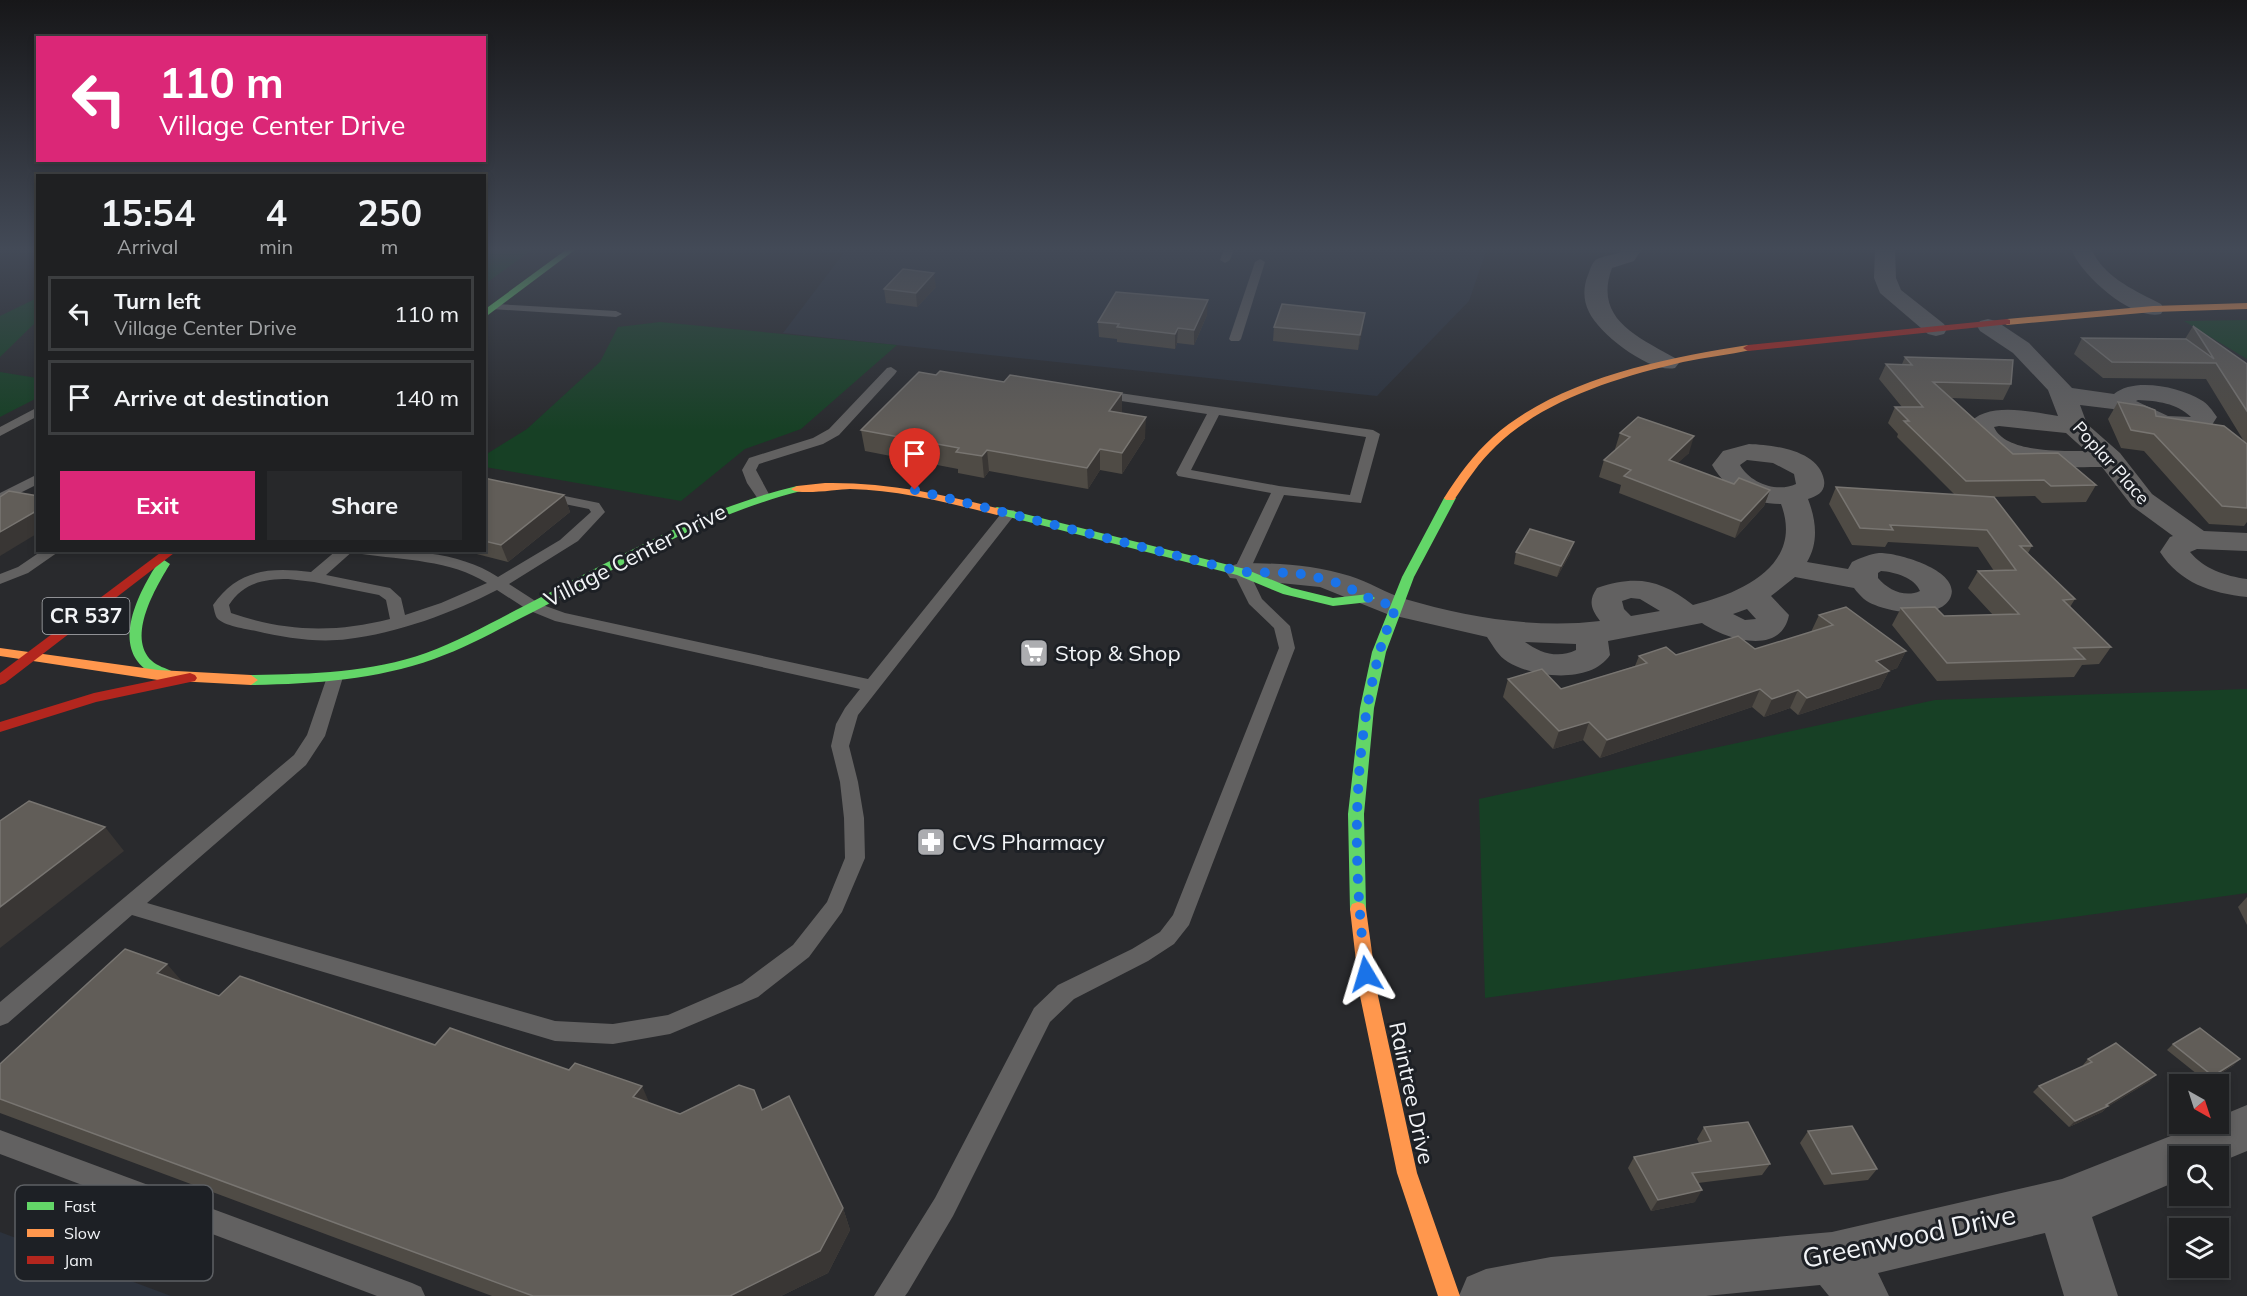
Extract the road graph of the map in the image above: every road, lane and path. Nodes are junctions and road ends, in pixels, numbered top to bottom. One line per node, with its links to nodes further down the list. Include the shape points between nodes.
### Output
1 (1245, 309): 9 (lane)
2 (1598, 309): 10 (street, via 1627,340)
3 (1911, 309): 8 (street)
4 (2148, 309): 7 (street, Raintree Drive)
5 (490, 311): 6 (lane)
6 (616, 314)
7 (1988, 326): 8 (street, Raintree Drive); 13 (street, Poplar Place, via 2021,348)
8 (1936, 329): 10 (street, Raintree Drive, via 1740,348)
9 (1235, 339)
10 (1667, 363): 41 (street, Raintree Drive, via 1552,402 1505,432 1466,473 1408,577)
11 (891, 371): 24 (lane, via 834,432 818,441 754,461 749,470)
12 (1086, 392): 15 (lane)
13 (2064, 395): 14 (street); 17 (street, Poplar Place)
14 (2120, 402)
15 (1215, 411): 21 (lane, via 1183,473); 21 (lane, via 1373,434 1356,500)
16 (36, 412): 18 (lane)
17 (2075, 427): 19 (street, Poplar Place); 19 (street, via 2003,417 1989,419 1981,428 1990,441 2016,453)
18 (0, 432)
19 (2110, 459): 27 (street, Poplar Place, via 2142,500)
20 (36, 479): 25 (lane)
21 (1279, 490): 35 (lane)
22 (528, 492): 39 (lane, via 594,506 598,512 560,547)
23 (1792, 495): 34 (street, via 1800,512 1802,532)
24 (763, 496): 26 (street, Village Center Drive, via 809,487 875,485 915,490); 42 (street, Village Center Drive, via 704,518)
25 (0, 499)
26 (1009, 513): 35 (street, Village Center Drive); 50 (lane)
27 (2197, 540): 28 (street); 40 (street, via 2177,546 2179,560 2200,575)
28 (2247, 542)
29 (51, 552): 37 (lane)
30 (170, 552): 45 (street, CR 537)
31 (172, 552): 46 (street, via 146,589 136,614 135,635 146,663)
32 (345, 552): 36 (lane)
33 (377, 552): 39 (lane, via 477,570)
34 (1789, 567): 38 (street); 41 (street, Village Center Drive, via 1752,596 1773,615 1768,626 1743,631 1697,615 1587,633 1593,655 1564,665 1526,658 1499,631)
35 (1242, 572): 41 (street, Village Center Drive, via 1296,573 1341,584); 61 (lane, via 1255,602 1281,626 1287,648 1182,919 1167,938 1140,956 1066,992 1042,1016 944,1208 899,1283)
36 (314, 577): 43 (lane, via 384,591 393,598); 43 (lane, via 269,574 238,584 221,604 224,616 311,634 350,633)
37 (0, 579)
38 (1863, 579)
39 (501, 584): 42 (lane); 43 (lane)
40 (2247, 588)
41 (1383, 602): 62 (street, Raintree Drive, via 1356,814 1358,906 1369,996 1407,1173)
42 (534, 607): 47 (street, Village Center Drive, via 421,659); 50 (lane, via 561,617)
43 (399, 622)
44 (0, 652): 45 (street, Village Center Drive)
45 (32, 657): 46 (street, Village Center Drive); 49 (street, CR 537)
46 (168, 675): 48 (street, Village Center Drive)
47 (335, 677): 48 (street, Village Center Drive, via 258,682); 52 (lane, via 316,736 300,760)
48 (190, 678): 51 (street, via 80,700)
49 (0, 680)
50 (872, 686): 52 (lane, via 851,712 840,746 850,791 855,858 835,906 801,951 750,990 670,1024 613,1034 555,1031)
51 (0, 727)
52 (129, 906): 53 (lane)
53 (0, 1016)
54 (2247, 1128): 57 (street, Greenwood Drive)
55 (0, 1142): 56 (lane)
56 (115, 1185)
57 (2062, 1204): 59 (street, Greenwood Drive); 64 (street)
58 (213, 1222): 60 (lane)
59 (1847, 1277): 63 (street, Greenwood Drive, via 1551,1284)
60 (412, 1296)
61 (887, 1296)
62 (1449, 1296)
63 (1485, 1296)
64 (2091, 1296)

